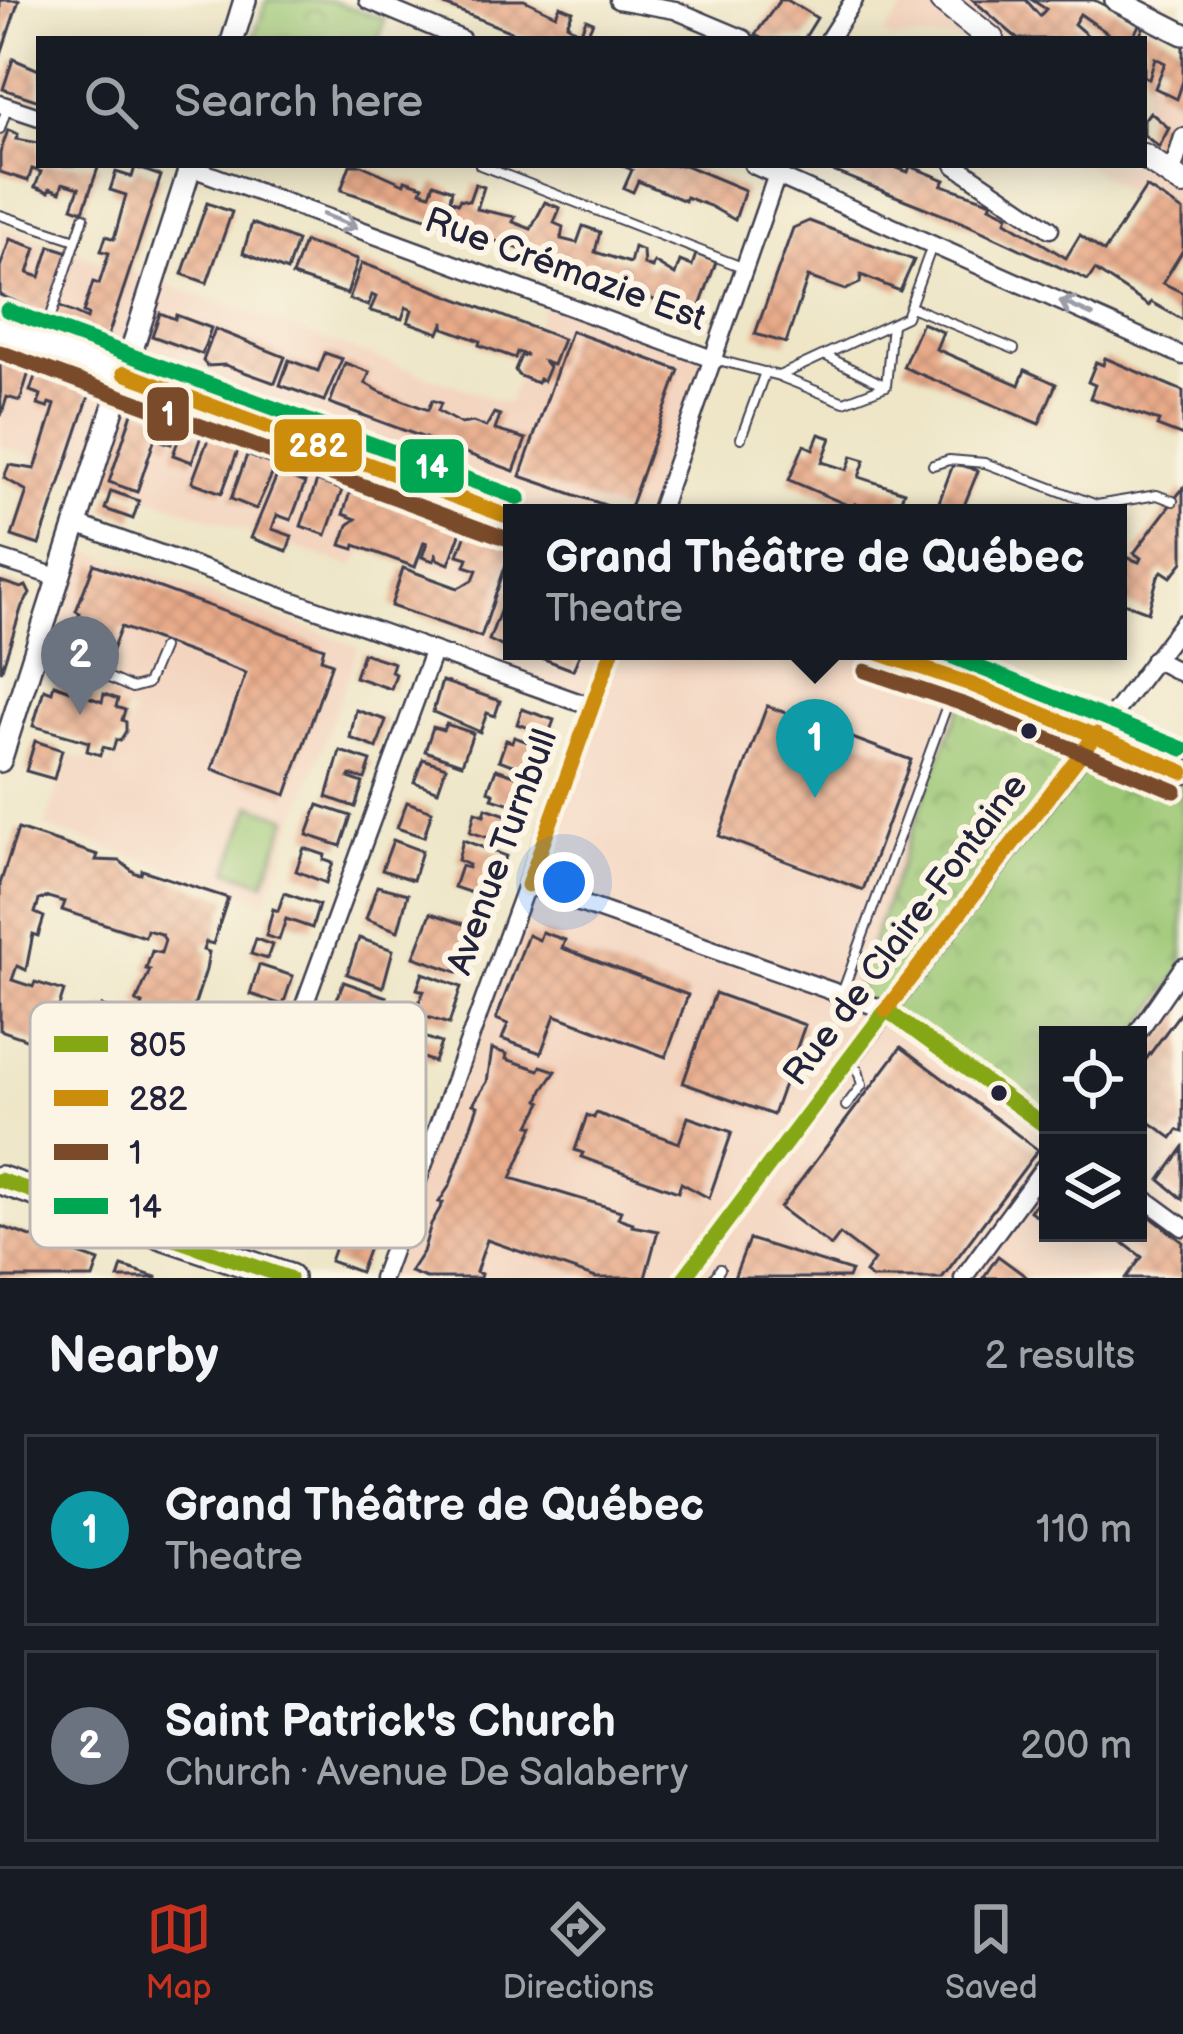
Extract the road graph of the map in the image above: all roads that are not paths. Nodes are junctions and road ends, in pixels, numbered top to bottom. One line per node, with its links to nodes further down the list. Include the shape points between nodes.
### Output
1 (245, 0): 8 (street)
2 (368, 0): 9 (street)
3 (618, 0): 10 (street, via 675,10)
4 (854, 0): 11 (street)
5 (941, 0): 12 (main road)
6 (1116, 0): 7 (street)
7 (1183, 34)
8 (233, 36)
9 (454, 36)
10 (737, 36)
11 (831, 36)
12 (987, 36)
13 (4, 106): 14 (street); 15 (lane)
14 (36, 116)
15 (0, 129)
16 (1183, 137): 23 (street)
17 (1147, 158): 23 (main road)
18 (188, 168): 39 (street)
19 (194, 168): 37 (street, Rue Crémazie Est, one-way to 37)
20 (489, 168): 29 (lane)
21 (959, 168): 26 (street)
22 (779, 170): 28 (street); 29 (street)
23 (1177, 180)
24 (0, 215): 27 (lane)
25 (84, 217): 27 (lane)
26 (1050, 229)
27 (76, 240): 33 (lane)
28 (933, 245): 30 (lane); 36 (street, one-way to 28)
29 (745, 268): 37 (street)
30 (911, 307): 31 (lane); 34 (lane)
31 (892, 324): 35 (lane); 41 (lane)
32 (0, 330): 33 (main road)
33 (42, 344): 39 (main road)
34 (1014, 349)
35 (823, 354): 40 (lane); 41 (lane)
36 (1183, 356)
37 (715, 360): 38 (lane); 45 (street)
38 (765, 372): 40 (lane); 42 (lane)
39 (124, 374): 48 (main road); 49 (street)
40 (779, 376): 41 (lane, via 844,403)
41 (886, 386)
42 (741, 438)
43 (933, 465): 46 (lane, via 985,464)
44 (1173, 501): 47 (lane, via 1156,494)
45 (662, 504)
46 (1093, 504)
47 (1101, 504)
48 (503, 515)
49 (76, 524): 51 (street); 55 (street)
50 (0, 559): 51 (street)
51 (59, 578): 53 (street)
52 (1183, 623): 56 (street, Rue de Claire-Fontaine)
53 (38, 646): 54 (lane, via 132,688 147,684); 63 (street)
54 (161, 648)
55 (434, 652): 61 (street); 68 (street)
56 (1154, 659): 59 (street); 62 (street, Rue de Claire-Fontaine)
57 (609, 660): 61 (street, Avenue Turnbull)
58 (899, 660): 60 (main road)
59 (1183, 674)
60 (957, 679): 62 (main road); 67 (lane)
61 (592, 706): 65 (street, Avenue Turnbull)
62 (1096, 734): 64 (main road); 69 (street, Rue de Claire-Fontaine)
63 (0, 761)
64 (1183, 772)
65 (528, 885): 67 (street); 74 (street, Avenue Turnbull)
66 (1183, 967): 70 (street)
67 (842, 994): 69 (street)
68 (306, 1002)
69 (886, 1010): 71 (street, Rue de Claire-Fontaine); 73 (street)
70 (1142, 1026)
71 (847, 1062): 72 (lane, via 862,1085); 86 (street, Rue de Claire-Fontaine)
72 (846, 1106)
73 (1039, 1122)
74 (426, 1160)
75 (1039, 1174): 87 (street)
76 (0, 1180): 77 (main road)
77 (30, 1190)
78 (1147, 1201): 79 (street)
79 (1183, 1227)
80 (202, 1248): 83 (main road)
81 (215, 1248): 83 (street)
82 (393, 1248): 85 (street, Avenue Turnbull)
83 (214, 1252): 84 (main road)
84 (289, 1278)
85 (382, 1278)
86 (684, 1278)
87 (963, 1278)

